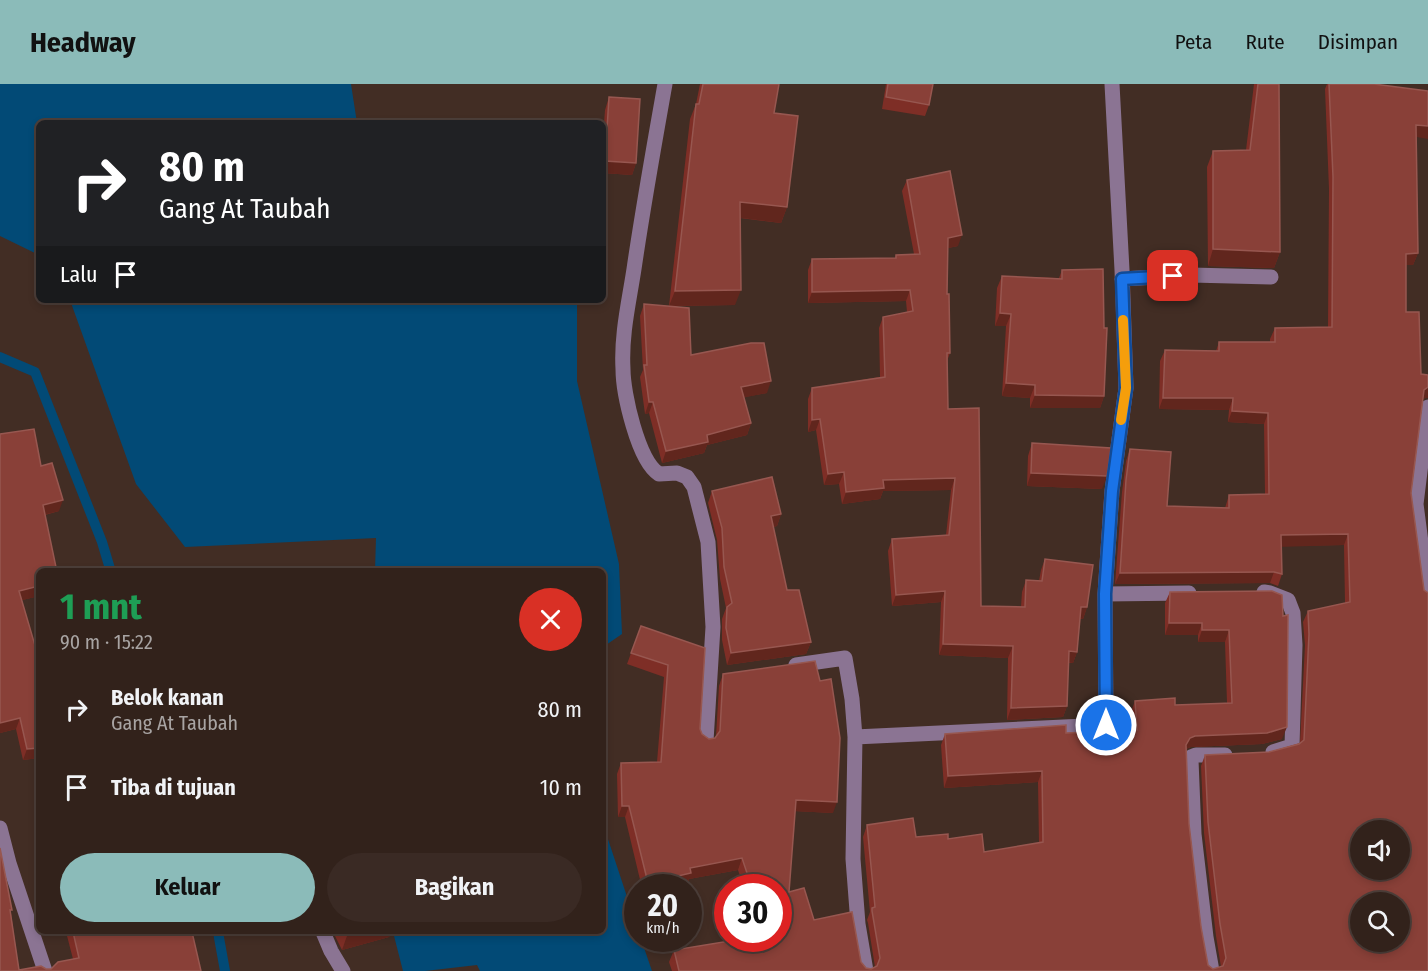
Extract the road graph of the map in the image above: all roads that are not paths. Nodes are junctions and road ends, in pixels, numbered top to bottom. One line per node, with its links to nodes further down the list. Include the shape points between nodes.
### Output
1 (665, 84): 12 (street, via 643,204 622,371 635,433 648,464 659,474 677,472 687,477 694,487 708,542 716,676)
2 (1112, 84): 4 (street)
3 (1271, 277): 4 (street, via 1191,275)
4 (1122, 279): 8 (street, via 1126,388 1112,491)
5 (1428, 407): 9 (street, via 1416,504)
6 (1246, 592): 13 (street, via 1270,592 1288,600 1293,613 1292,746)
7 (1202, 593): 8 (street)
8 (1105, 594): 11 (street, via 1106,725)
9 (1428, 596)
10 (778, 667): 11 (street, via 845,658)
11 (855, 737): 19 (street, via 853,859)
12 (706, 741)
13 (1264, 754)
14 (1241, 755): 20 (street, via 1191,757 1194,834)
15 (0, 828): 17 (street)
16 (324, 934): 18 (street)
17 (45, 971)
18 (343, 971)
19 (866, 971)
20 (1212, 971)

